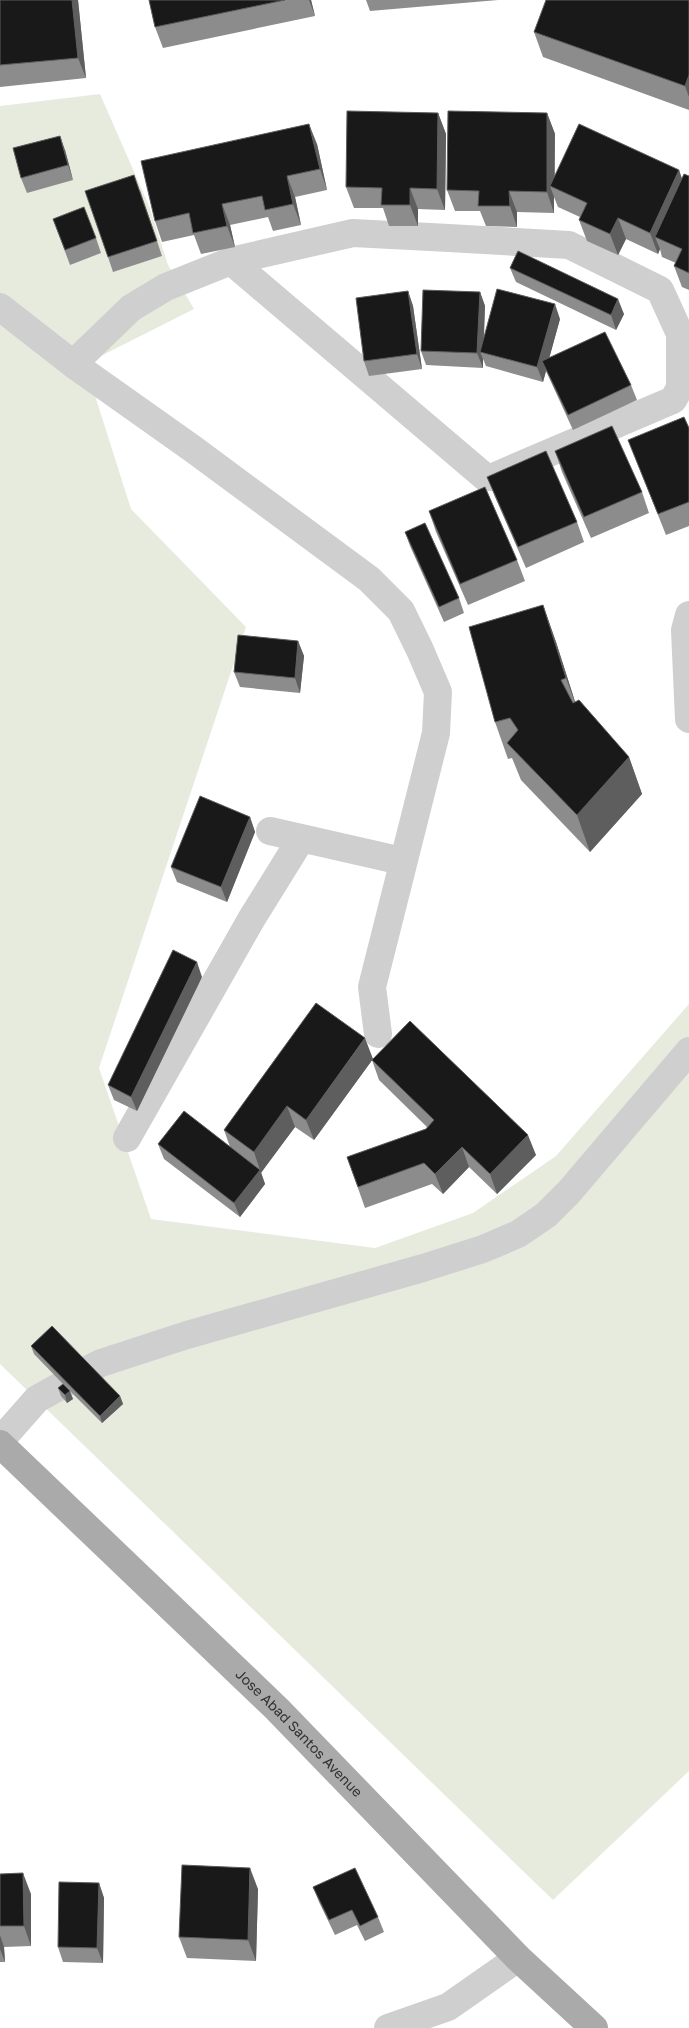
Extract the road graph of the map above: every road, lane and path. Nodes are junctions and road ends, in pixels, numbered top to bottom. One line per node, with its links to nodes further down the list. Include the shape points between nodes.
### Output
1 (231, 261): 1 (street, via 485,477 492,477 674,400 680,388 680,334 660,290 569,245 353,233); 3 (street, via 166,287 131,308)
2 (0, 307): 3 (street)
3 (73, 364): 8 (street, via 369,579 401,611 438,692 436,733)
4 (689, 615): 5 (street, via 685,630)
5 (688, 707)
6 (270, 832): 7 (street)
7 (301, 839): 8 (street); 11 (street, via 252,918)
8 (402, 861): 9 (street, via 372,987)
9 (378, 1034)
10 (689, 1051): 12 (street, via 569,1192 546,1215 518,1234 484,1249 186,1335)
11 (127, 1138)
12 (89, 1369)
13 (64, 1384): 14 (street, via 36,1399)
14 (0, 1442): 15 (main road, Jose Abad Santos Avenue, via 277,1708)
15 (518, 1958): 16 (street, via 448,2007); 17 (main road, Jose Abad Santos Avenue)
16 (388, 2028)
17 (594, 2028)

